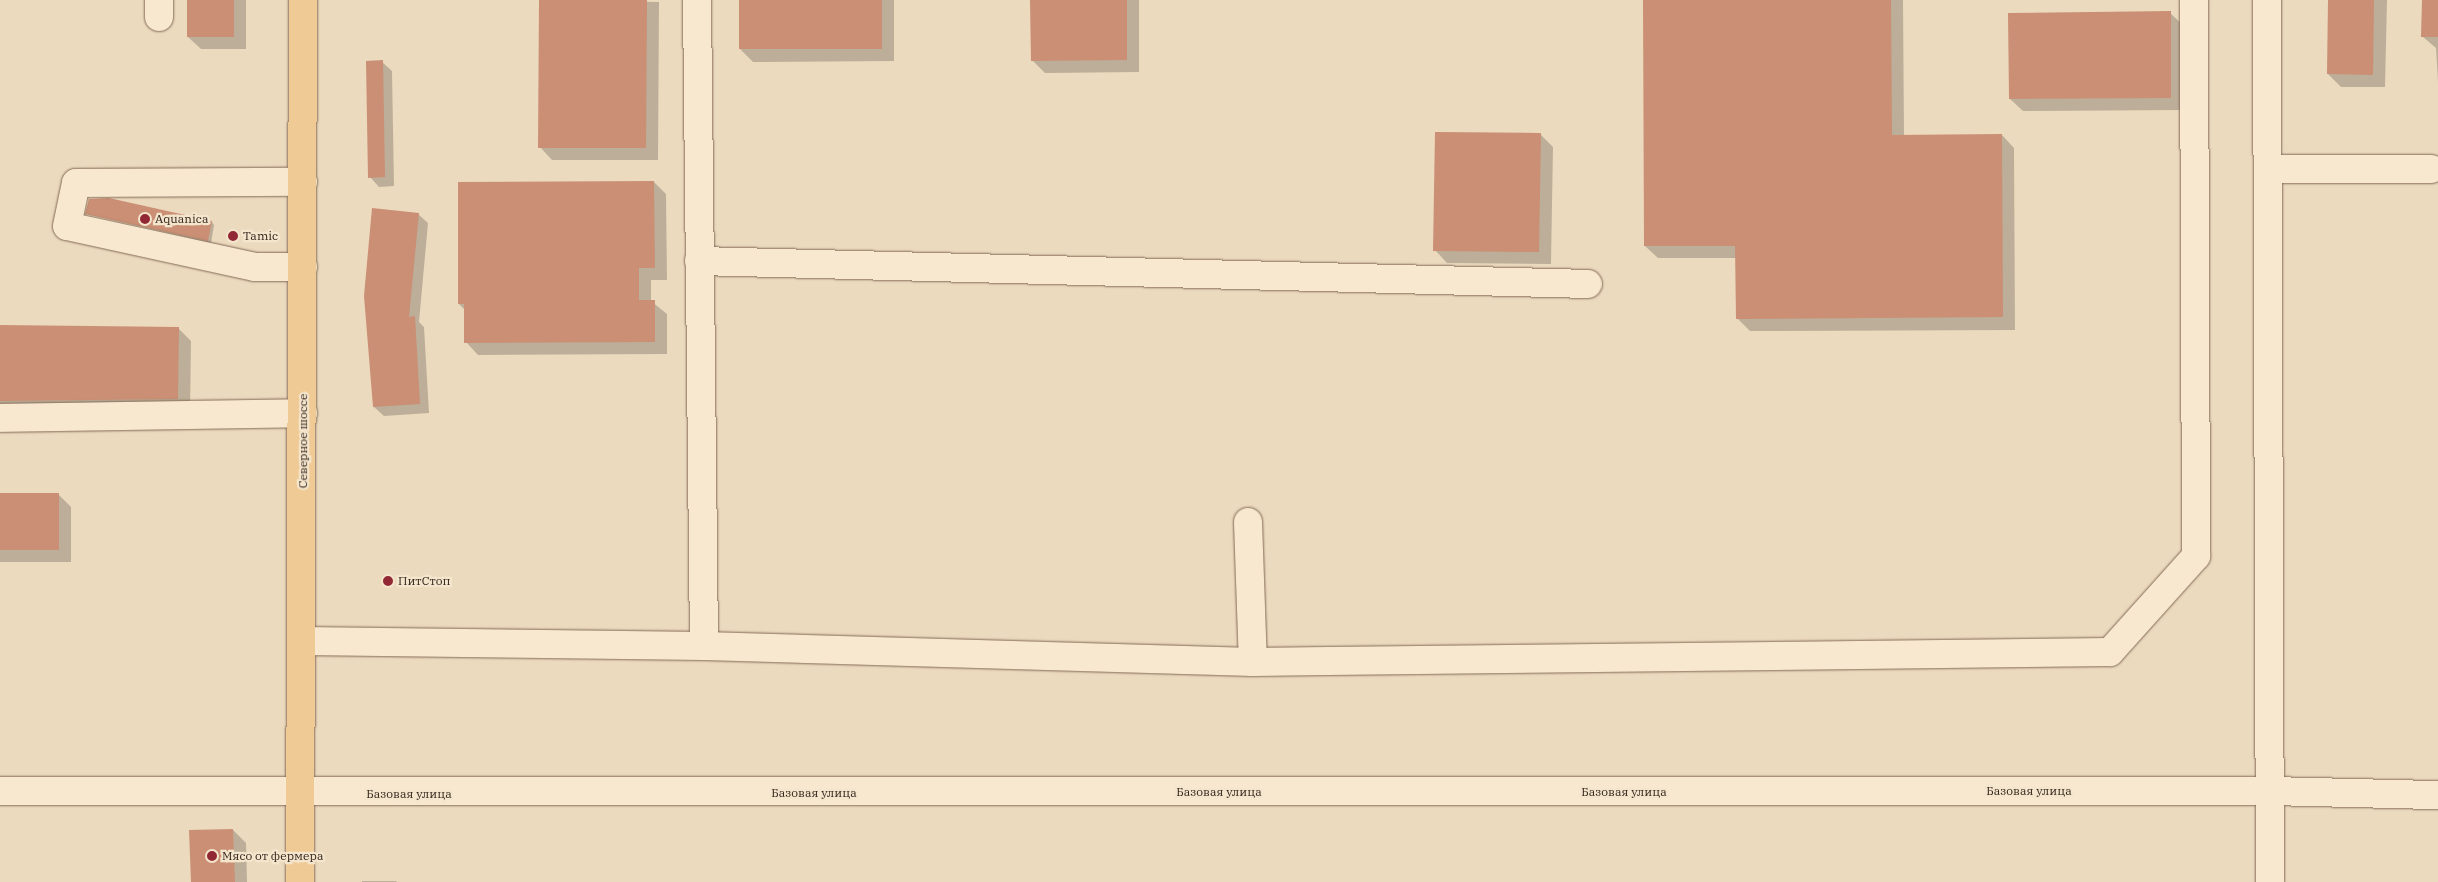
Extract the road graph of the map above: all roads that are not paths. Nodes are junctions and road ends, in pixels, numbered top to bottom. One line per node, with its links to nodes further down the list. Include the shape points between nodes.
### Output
1 (303, 0): 7 (main road, Северное шоссе)
2 (697, 0): 8 (street)
3 (2194, 0): 16 (street, via 2196,556 2110,652)
4 (2267, 0): 6 (street)
5 (2431, 168): 6 (street)
6 (2268, 169): 17 (street)
7 (303, 182): 9 (main road, Северное шоссе); 9 (street, via 76,182 67,226 255,267)
8 (699, 261): 10 (street); 15 (street)
9 (303, 267): 11 (main road, Северное шоссе)
10 (1588, 284)
11 (303, 413): 12 (street); 14 (main road, Северное шоссе)
12 (0, 418)
13 (1248, 522): 16 (street)
14 (302, 641): 15 (street); 19 (main road, Северное шоссе)
15 (704, 646): 16 (street)
16 (1253, 662)
17 (2270, 791): 19 (street, Базовая улица); 20 (street, Базовая улица); 22 (street)
18 (0, 792): 19 (street, Базовая улица)
19 (301, 794): 21 (main road, Северное шоссе)
20 (2438, 795)
21 (300, 882)
22 (2270, 882)

